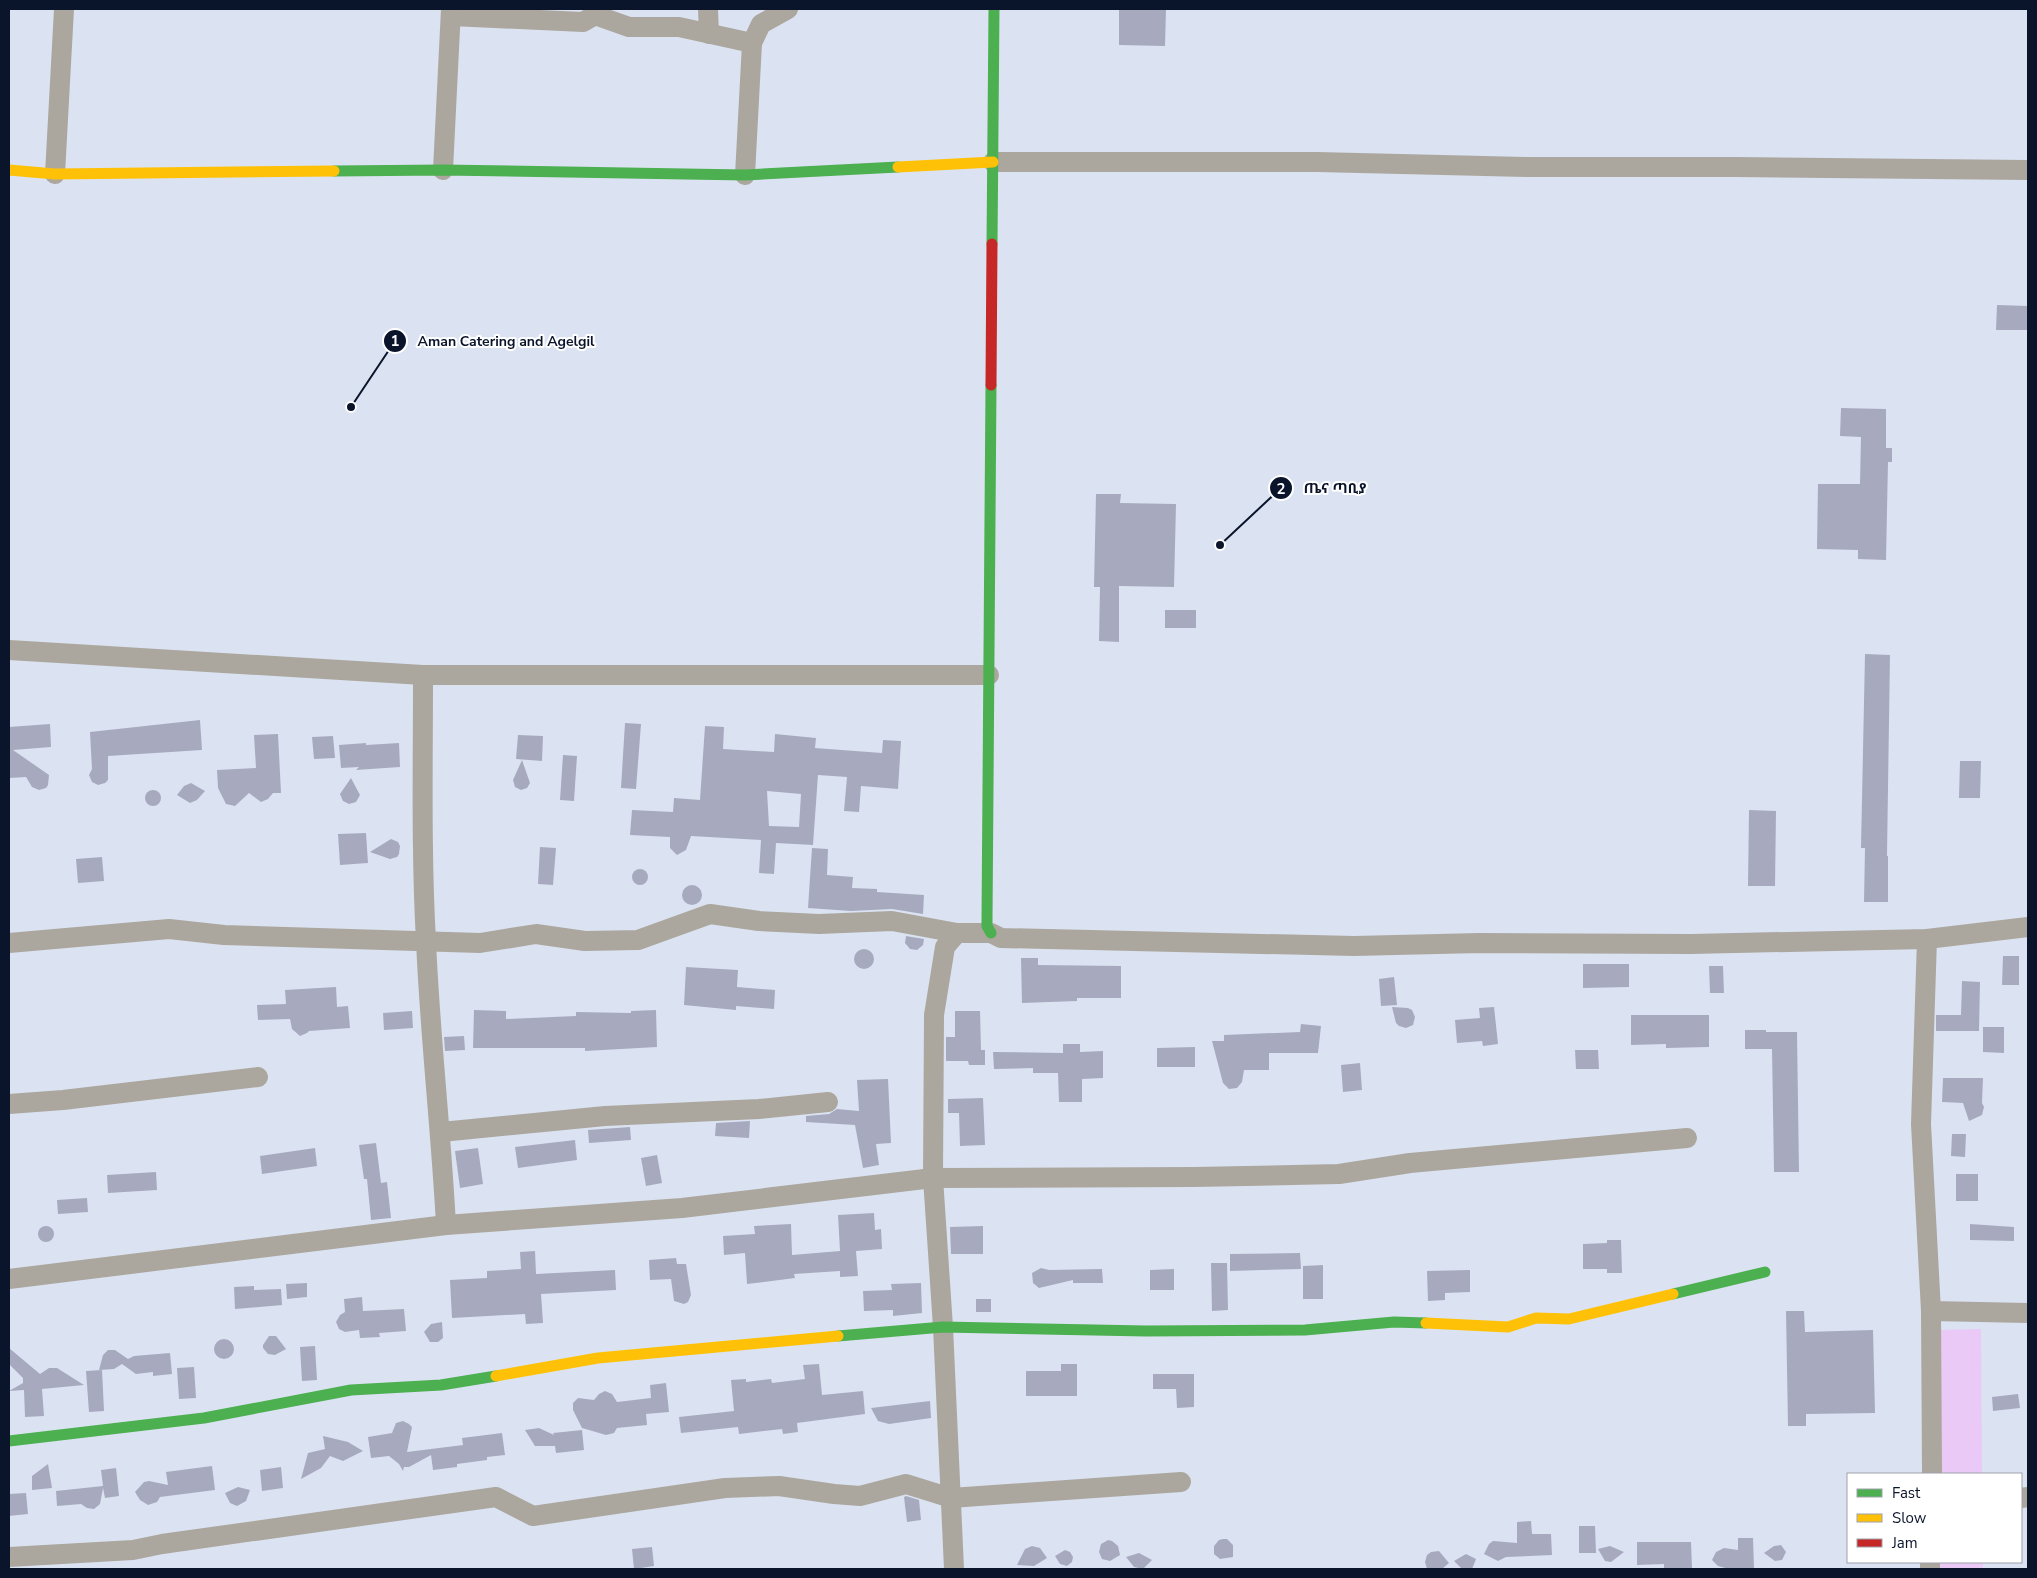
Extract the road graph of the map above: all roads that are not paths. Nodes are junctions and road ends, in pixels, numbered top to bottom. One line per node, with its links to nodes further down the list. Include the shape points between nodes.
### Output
1 (64, 9): 13 (street)
2 (708, 9): 7 (street)
3 (788, 9): 8 (street, via 761,24)
4 (994, 9): 9 (street)
5 (451, 12): 6 (street, via 583,22); 11 (street)
6 (595, 12): 7 (street, via 629,27 679,27)
7 (709, 34): 8 (street)
8 (752, 43): 14 (street)
9 (993, 162): 12 (street, via 1317,162 1526,167); 14 (street); 17 (street)
10 (9, 170): 13 (street)
11 (444, 170): 13 (street); 14 (street)
12 (2028, 170)
13 (55, 174)
14 (745, 175)
15 (9, 650): 16 (street)
16 (423, 675): 17 (street); 22 (street, via 422,809)
17 (989, 675): 20 (street, via 987,920)
18 (2028, 927): 21 (street)
19 (957, 932): 20 (street); 22 (street, via 892,921 819,924 710,914 638,940 585,941 536,934 480,943); 29 (street, via 945,946 934,1015)
20 (991, 933): 21 (street, via 1001,938 1354,946)
21 (1927, 939): 33 (street, via 1921,1124)
22 (426, 941): 23 (street, via 224,935 169,929); 27 (street)
23 (9, 943)
24 (258, 1077): 26 (street)
25 (828, 1102): 27 (street, via 759,1109 605,1116)
26 (9, 1104)
27 (441, 1132): 30 (street)
28 (1686, 1138): 29 (street, via 1410,1163 1339,1174)
29 (932, 1178): 30 (street, via 682,1208); 35 (street)
30 (446, 1225): 32 (street)
31 (1764, 1272): 35 (street, via 1569,1319 1536,1318 1508,1327 1394,1322 1295,1330)
32 (9, 1279)
33 (1931, 1311): 34 (street); 37 (street)
34 (2028, 1313)
35 (944, 1327): 36 (street, via 598,1358 441,1385 351,1390 204,1418); 39 (street)
36 (9, 1441)
37 (1932, 1473)
38 (1181, 1482): 39 (street)
39 (951, 1498): 40 (street, via 906,1484 860,1496 770,1486 725,1488 533,1516 496,1497 132,1550); 41 (street)
40 (9, 1557)
41 (954, 1569)

